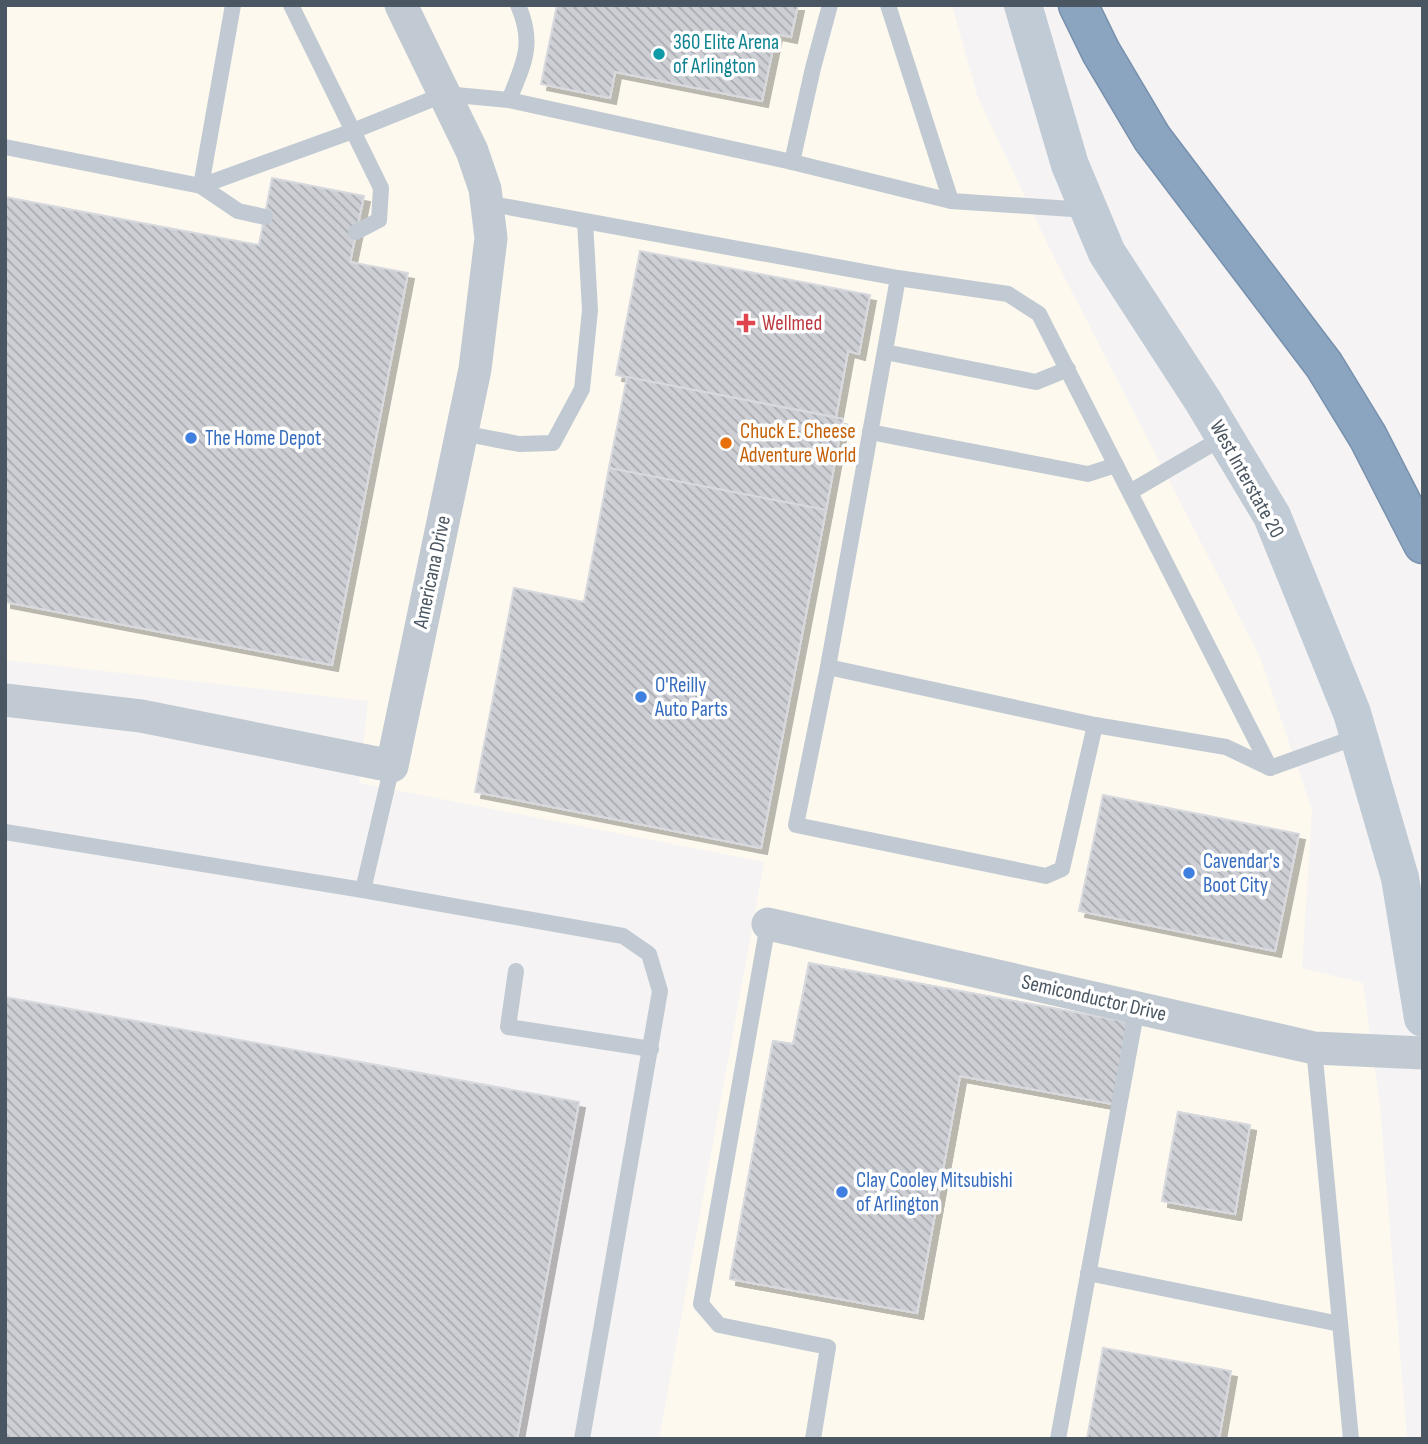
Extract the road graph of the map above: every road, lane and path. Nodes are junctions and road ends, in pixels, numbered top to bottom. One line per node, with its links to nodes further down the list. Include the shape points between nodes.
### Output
1 (233, 5): 14 (lane)
2 (290, 5): 11 (lane)
3 (401, 5): 9 (street, Americana Drive)
4 (518, 5): 10 (lane, via 527,24 528,44)
5 (830, 5): 13 (lane)
6 (888, 5): 15 (lane)
7 (1023, 5): 17 (main road, West Interstate 20, via 1070,165)
8 (1078, 5): 29 (highway, via 1152,138 1324,365 1368,437)
9 (445, 94): 10 (lane); 11 (lane); 16 (street, Americana Drive, via 472,151)
10 (509, 100): 13 (lane)
11 (353, 131): 14 (lane); 20 (lane, via 381,188 379,220)
12 (5, 147): 14 (lane)
13 (792, 162): 15 (lane)
14 (201, 186): 18 (lane, via 238,211)
15 (951, 201): 17 (lane)
16 (486, 203): 19 (lane); 25 (street, Americana Drive, via 491,238 475,369)
17 (1090, 211): 26 (main road, West Interstate 20, via 1107,253)
18 (265, 217)
19 (585, 221): 21 (lane); 25 (lane, via 590,310 582,389 553,443 519,444)
20 (356, 232)
21 (898, 278): 22 (lane); 23 (lane, via 1008,294 1039,314)
22 (885, 352): 23 (lane, via 1036,382); 24 (lane)
23 (1068, 369): 27 (lane)
24 (870, 432): 27 (lane, via 1088,474); 30 (lane)
25 (461, 433): 34 (street, Americana Drive)
26 (1224, 437): 28 (lane); 33 (main road, West Interstate 20, via 1272,516)
27 (1116, 465): 28 (lane)
28 (1130, 492): 35 (lane)
29 (1423, 544)
30 (828, 667): 32 (lane); 32 (lane, via 796,825 1046,876 1062,869)
31 (5, 700): 34 (street, via 141,716)
32 (1095, 725): 35 (lane, via 1226,747)
33 (1359, 736): 35 (lane); 41 (main road, West Interstate 20, via 1400,878)
34 (392, 766): 37 (lane)
35 (1270, 768)
36 (5, 832): 37 (lane)
37 (363, 890): 43 (lane, via 623,936 649,954 660,991)
38 (768, 924): 40 (street, Semiconductor Drive); 48 (lane, via 701,1304 719,1325 828,1347)
39 (516, 971): 43 (lane, via 508,1027)
40 (1137, 1008): 42 (street, Semiconductor Drive); 45 (lane)
41 (1423, 1018)
42 (1314, 1048): 44 (street, Semiconductor Drive); 46 (lane)
43 (650, 1049): 47 (lane)
44 (1423, 1053)
45 (1087, 1273): 46 (lane); 49 (lane)
46 (1340, 1324): 50 (lane)
47 (582, 1439)
48 (813, 1439)
49 (1058, 1439)
50 (1351, 1439)

